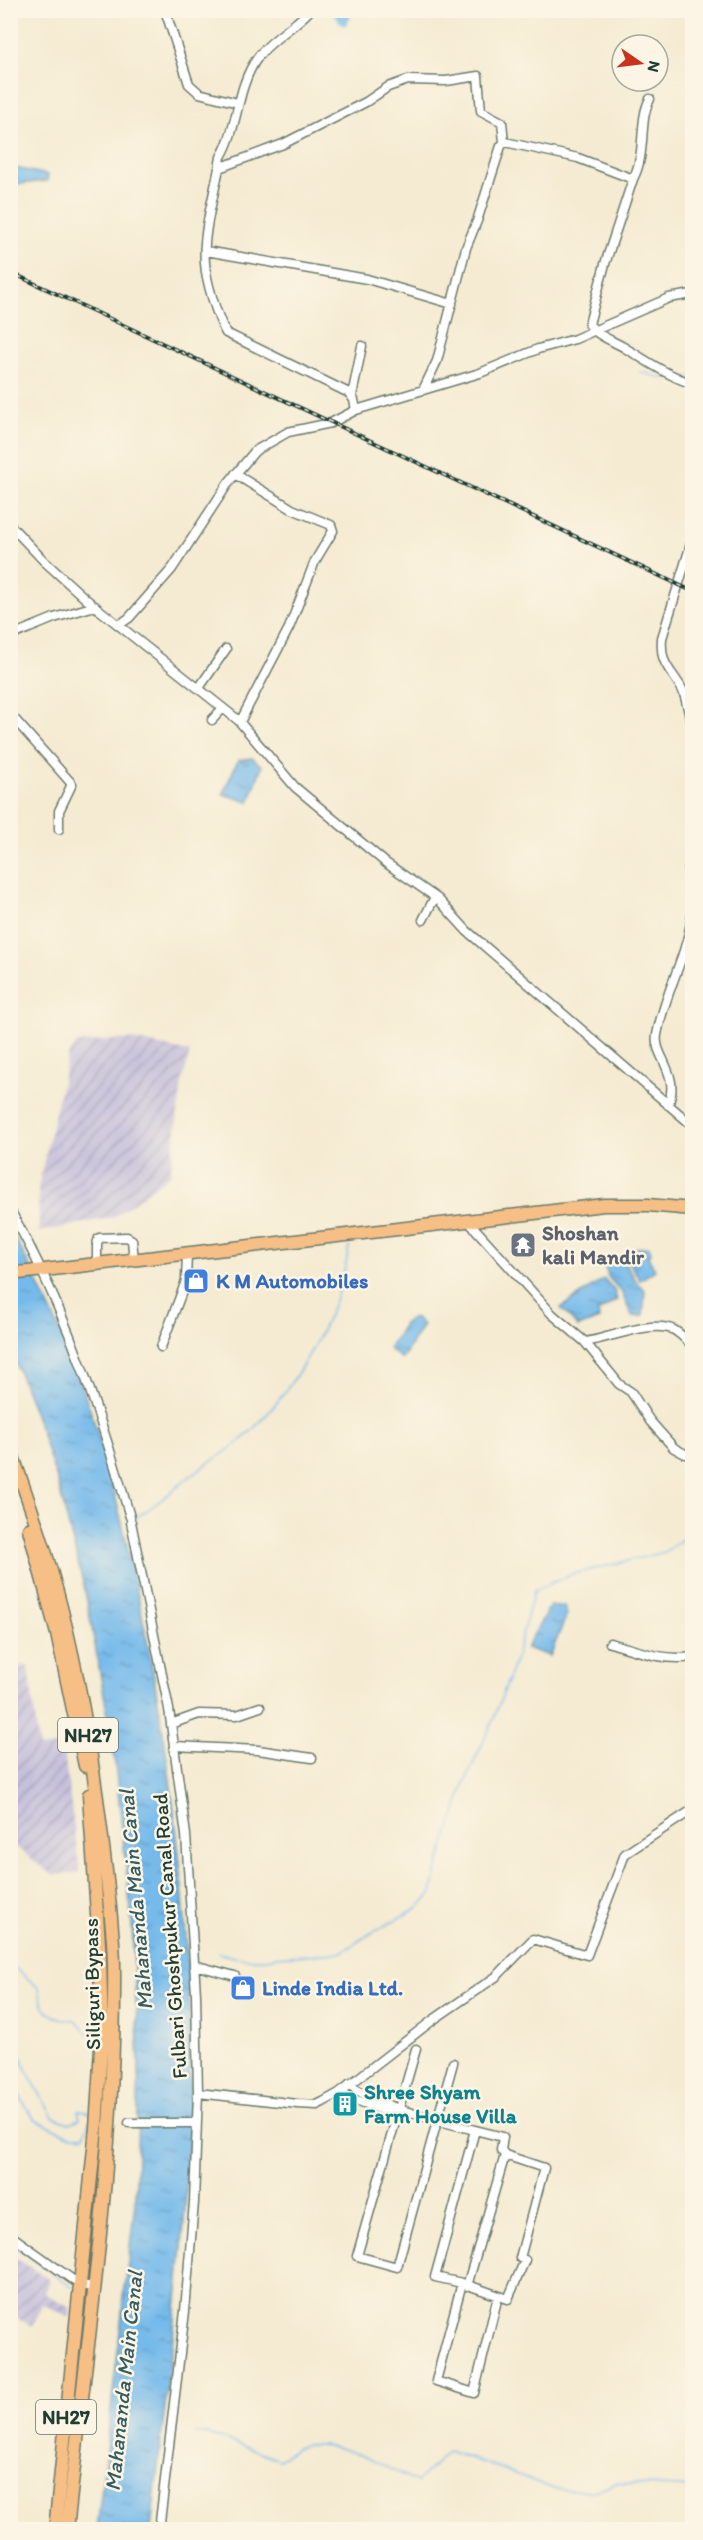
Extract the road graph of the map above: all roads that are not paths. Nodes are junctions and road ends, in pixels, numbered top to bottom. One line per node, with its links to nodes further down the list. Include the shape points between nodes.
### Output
1 (165, 10): 4 (street, via 189,84 199,93)
2 (310, 10): 4 (street, via 258,56)
3 (650, 99): 7 (street, via 644,110 644,140)
4 (238, 103): 6 (street)
5 (504, 142): 6 (street, via 502,122 481,111 478,76 446,81 408,80 282,144); 7 (street, via 557,152); 10 (street, via 466,248)
6 (219, 168): 8 (street)
7 (633, 179): 11 (street, via 593,303 589,324)
8 (206, 251): 10 (street, via 367,279); 15 (street, via 218,320 226,333)
9 (693, 294): 11 (street, via 669,298)
10 (452, 304): 14 (street, via 437,362)
11 (593, 331): 13 (street, via 670,376); 14 (street, via 471,377)
12 (362, 346): 15 (street)
13 (693, 384)
14 (423, 390): 16 (street)
15 (352, 396): 16 (street)
16 (356, 410): 17 (street, via 331,423 288,432 255,451)
17 (235, 474): 21 (street, via 172,569); 29 (street, via 292,509 331,525 333,531 315,561 290,628)
18 (10, 525): 20 (street)
19 (693, 541): 28 (street, via 662,638 661,654 682,690)
20 (95, 606): 21 (street); 22 (street)
21 (119, 625): 24 (street)
22 (10, 636)
23 (226, 649): 24 (street)
24 (198, 688): 25 (street)
25 (223, 708): 27 (street); 29 (street)
26 (10, 714): 30 (street, via 72,784 59,811)
27 (212, 720)
28 (693, 721)
29 (240, 722): 33 (street, via 295,787 386,863)
30 (58, 829)
31 (693, 846): 32 (street, via 689,869)
32 (693, 892)
33 (435, 897): 35 (street); 36 (street, via 467,931)
34 (693, 916): 36 (street, via 656,1037 669,1069)
35 (423, 920)
36 (668, 1105): 37 (street)
37 (693, 1125)
38 (10, 1209): 44 (street, Fulbari Ghoshpukur Canal Road)
39 (693, 1209): 40 (highway, via 604,1205)
40 (468, 1222): 41 (highway); 46 (street, via 552,1314)
41 (187, 1254): 42 (highway); 48 (street, via 186,1281)
42 (134, 1260): 43 (highway); 43 (street, via 132,1240 99,1238)
43 (97, 1264): 44 (highway)
44 (40, 1270): 45 (highway); 55 (street, Fulbari Ghoshpukur Canal Road, via 92,1393 130,1520)
45 (10, 1274)
46 (585, 1342): 47 (street, via 659,1327 675,1330); 50 (street, via 619,1384 631,1392 674,1448)
47 (693, 1345)
48 (161, 1347)
49 (10, 1448): 61 (highway, Siliguri Bypass / NH27, via 62,1610 88,1733 111,1907 114,1963)
50 (693, 1454)
51 (10, 1471): 61 (highway, NH27, via 44,1580 76,1716 95,1856)
52 (610, 1643): 53 (street, via 652,1656)
53 (693, 1657)
54 (260, 1707): 55 (street, via 237,1715 199,1714)
55 (171, 1724): 56 (street, Fulbari Ghoshpukur Canal Road)
56 (174, 1746): 57 (street, via 258,1750); 59 (street, Fulbari Ghoshpukur Canal Road, via 186,1835)
57 (312, 1758)
58 (693, 1810): 64 (street, via 625,1854 587,1955 533,1939 497,1976)
59 (194, 1965): 60 (street); 65 (street, Fulbari Ghoshpukur Canal Road)
60 (235, 1976)
61 (107, 2032): 71 (highway, Siliguri Bypass / NH27)
62 (416, 2049): 67 (street)
63 (453, 2063): 68 (street)
64 (349, 2084): 66 (street); 67 (street, via 362,2095)
65 (198, 2093): 66 (street, via 309,2105); 69 (street, Fulbari Ghoshpukur Canal Road)
66 (339, 2093): 67 (street)
67 (398, 2112): 68 (street); 68 (street, via 357,2256 397,2267)
68 (438, 2119): 72 (street)
69 (195, 2121): 70 (street); 81 (street, Fulbari Ghoshpukur Canal Road, via 194,2202 186,2300)
70 (131, 2123)
71 (102, 2130): 76 (highway, NH27); 77 (highway, Siliguri Bypass / NH27)
72 (475, 2130): 73 (street, via 503,2137 501,2150); 75 (street, via 435,2277)
73 (506, 2155): 75 (street); 78 (street, via 544,2168 520,2258 525,2260 508,2299)
74 (10, 2235): 76 (street)
75 (465, 2284): 78 (street); 78 (street, via 436,2381 474,2393)
76 (80, 2285): 77 (street); 79 (highway, NH27)
77 (94, 2287): 80 (highway, Siliguri Bypass / NH27)
78 (498, 2296)
79 (55, 2529)
80 (67, 2529)
81 (159, 2529)

